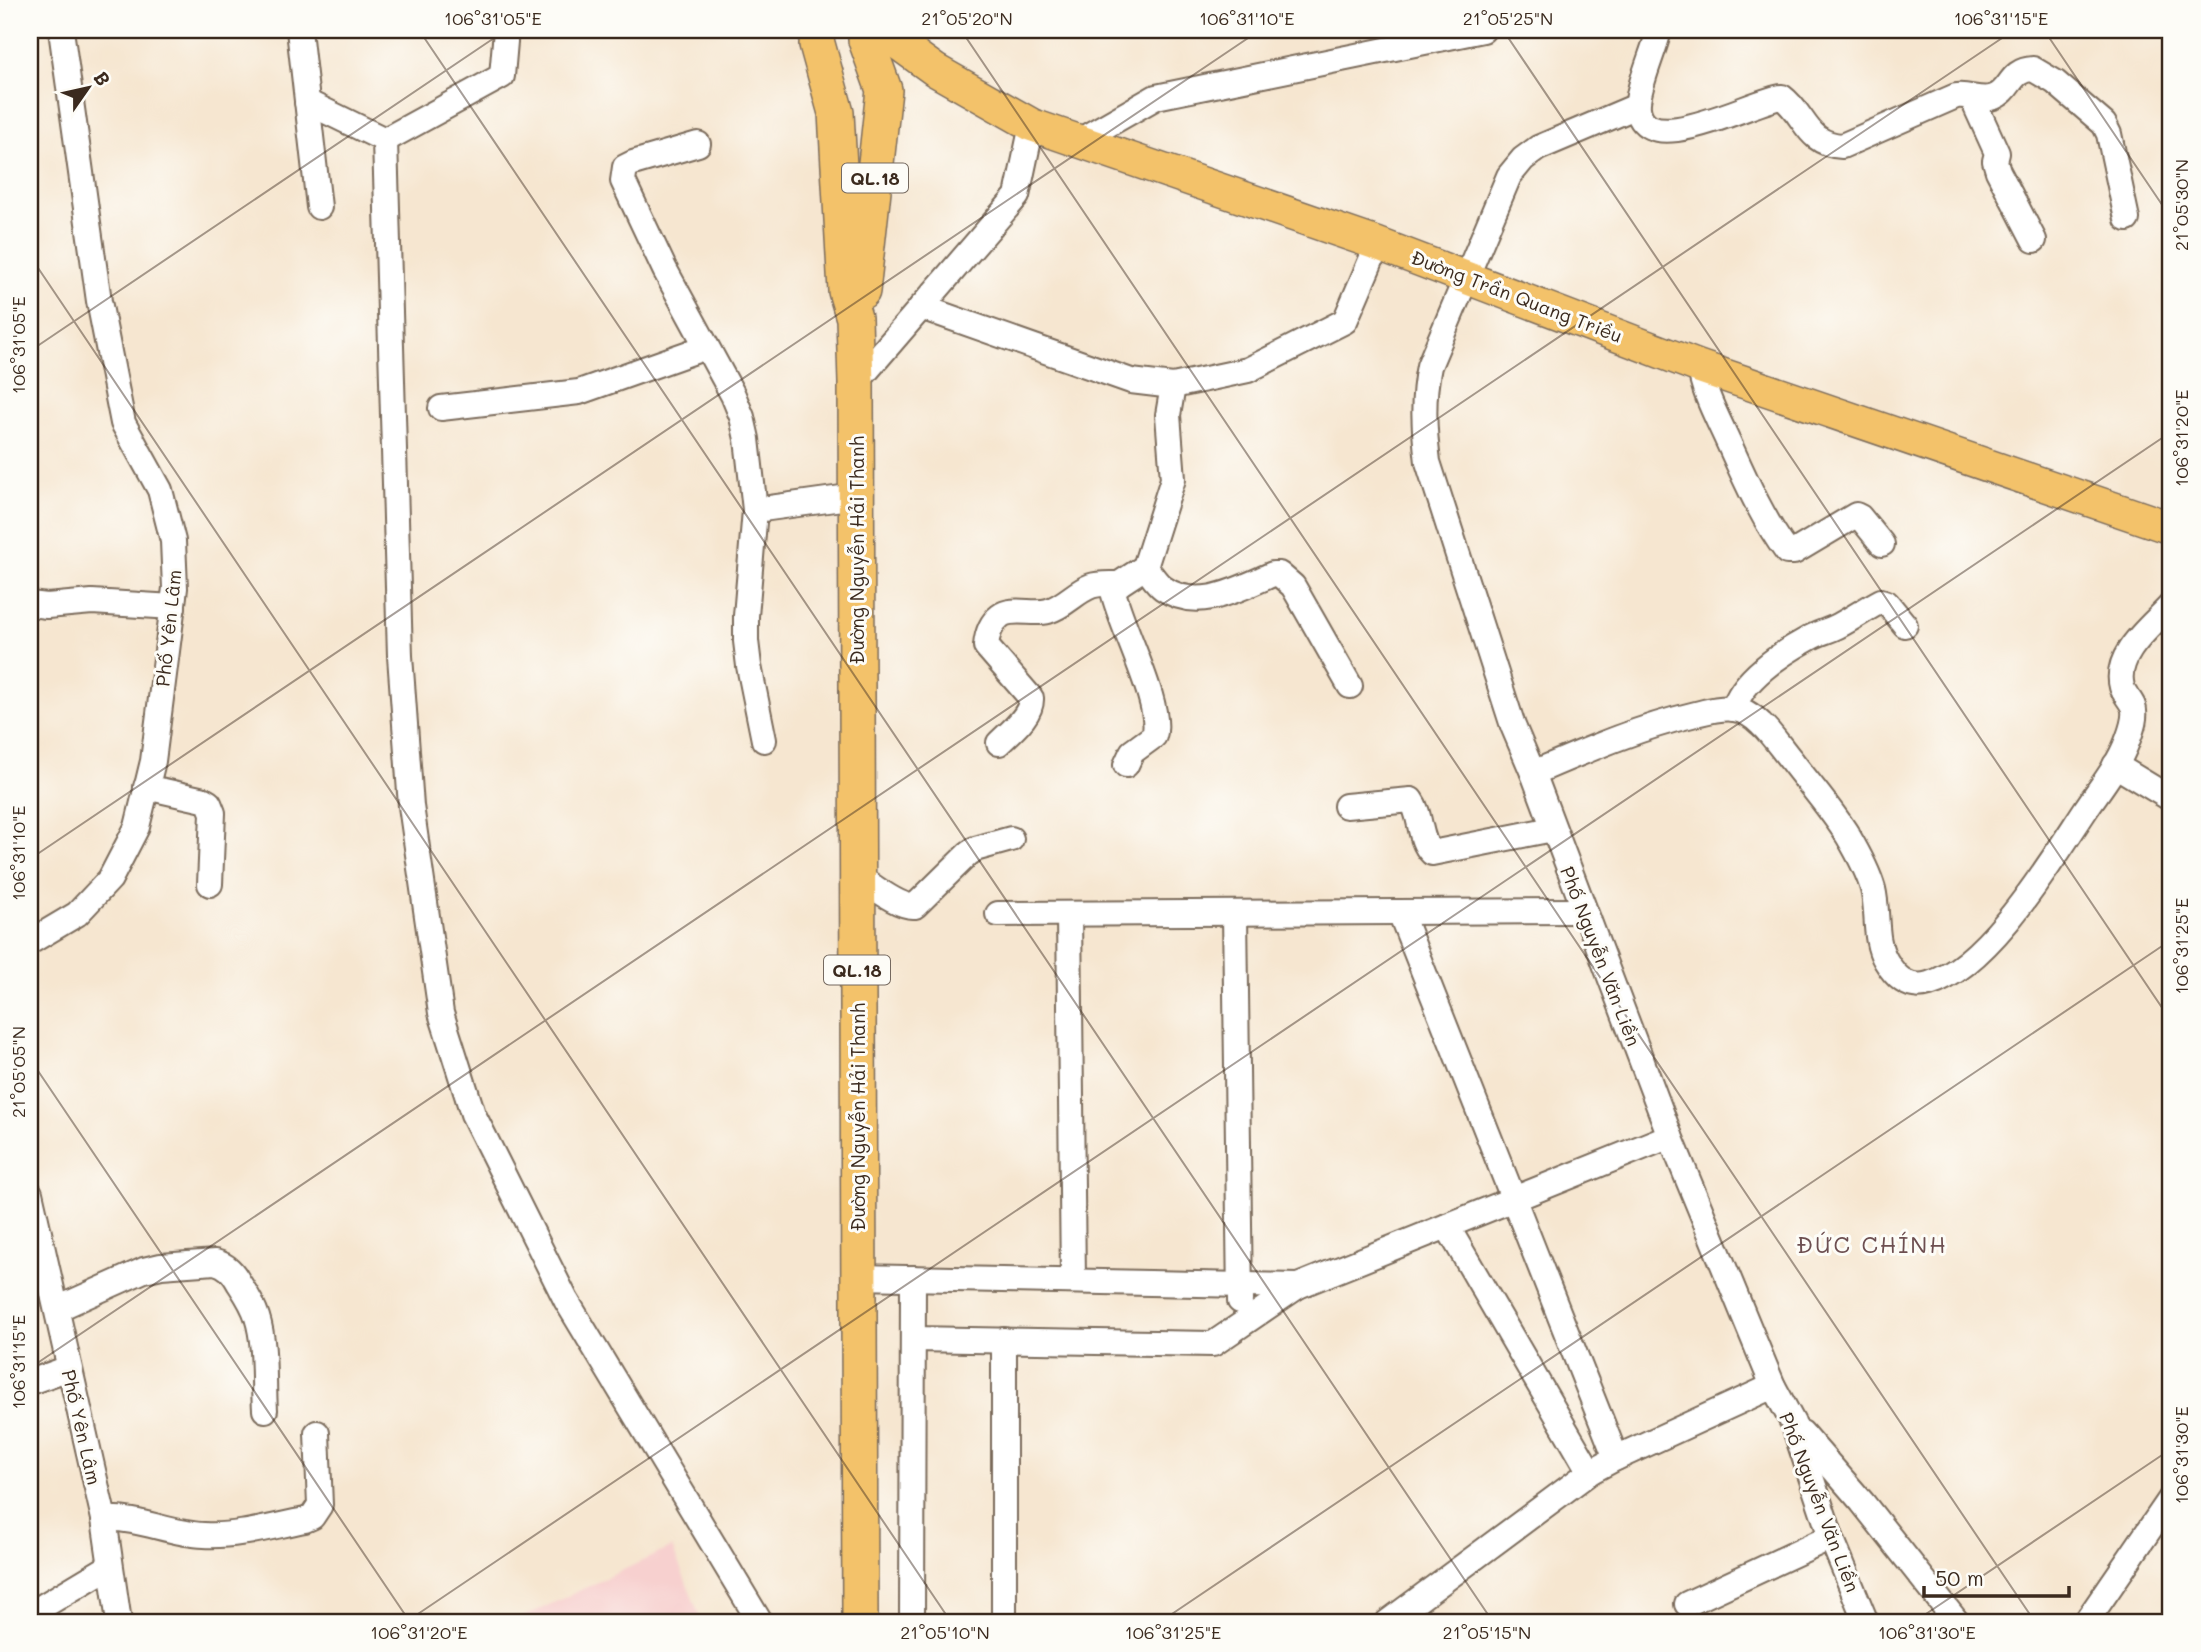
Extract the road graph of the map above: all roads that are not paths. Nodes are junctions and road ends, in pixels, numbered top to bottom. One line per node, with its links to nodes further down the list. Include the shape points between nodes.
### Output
1 (61, 30): 36 (street, Phố Yên Lâm, via 102,314 124,423 160,490 173,541)
2 (299, 30): 10 (street)
3 (506, 30): 13 (street, via 502,76)
4 (1483, 30): 8 (street)
5 (1659, 30): 11 (street)
6 (876, 34): 7 (highway, via 850,46 833,47); 12 (main road, Đường Trần Quang Triều); 22 (highway, Đường Nguyễn Hải Thanh / QL.18, via 884,90 863,287)
7 (805, 37): 22 (highway, Đường Nguyễn Hải Thanh / QL.18, via 836,113 846,291)
8 (1382, 41): 14 (street, via 1156,97)
9 (1972, 98): 11 (street, via 1956,96 1842,146 1817,139 1782,97 1677,130 1654,129 1641,119); 17 (street, via 1995,97 2025,69 2055,82 2104,124); 18 (street, via 1997,153 1998,171)
10 (307, 102): 13 (street); 16 (street)
11 (1637, 106): 20 (street, Phố Nguyễn Văn Liền, via 1538,148 1523,159 1509,176)
12 (1032, 125): 14 (main road, Đường Trần Quang Triều); 21 (street, via 1017,196)
13 (386, 140): 86 (street, via 400,656 411,806 441,1013 473,1114 566,1300)
14 (1079, 141): 19 (main road, Đường Trần Quang Triều)
15 (698, 144): 23 (street, via 633,163 625,167 623,181)
16 (319, 206)
17 (2127, 219)
18 (2034, 240)
19 (1378, 244): 20 (main road, Đường Trần Quang Triều); 26 (street, via 1345,321 1248,370)
20 (1467, 277): 24 (main road, Đường Trần Quang Triều); 44 (street, Phố Nguyễn Văn Liền, via 1429,366 1423,422 1428,462 1513,726)
21 (921, 307): 25 (street); 26 (street, via 1130,382)
22 (854, 318): 25 (highway, Đường Nguyễn Hải Thanh / QL.18)
23 (706, 347): 27 (street, via 579,392); 29 (street, via 741,417)
24 (1700, 367): 30 (main road, Đường Trần Quang Triều); 31 (street, via 1704,387 1741,471 1787,552 1856,515)
25 (856, 383): 28 (highway, Đường Nguyễn Hải Thanh / QL.18)
26 (1173, 386): 32 (street, via 1168,415 1173,479)
27 (441, 408)
28 (856, 496): 29 (street); 50 (highway, Đường Nguyễn Hải Thanh / QL.18)
29 (755, 510): 40 (street, via 746,641)
30 (2171, 528)
31 (1882, 544)
32 (1145, 567): 33 (street); 38 (street, via 1163,587 1199,600 1279,574 1293,586)
33 (1119, 584): 41 (street, via 1092,585 1047,611 1007,612 993,625 986,646 1032,703); 42 (street, via 1114,599 1157,723 1154,736 1132,752)
34 (30, 604): 36 (street)
35 (2171, 605): 43 (street, via 2139,638 2121,670 2122,688 2135,718)
36 (173, 607): 45 (street, Phố Yên Lâm)
37 (1905, 625): 39 (street, via 1881,601 1808,639 1770,665 1747,683)
38 (1350, 686)
39 (1734, 709): 43 (street, via 1763,726 1847,834 1874,891 1882,953 1895,974 1916,986 1951,973 1991,939 2034,888); 44 (street, via 1672,720)
40 (764, 740)
41 (999, 743)
42 (1126, 765)
43 (2115, 765): 46 (street)
44 (1533, 773): 48 (street, Phố Nguyễn Văn Liền)
45 (146, 788): 51 (street, via 204,800 211,807); 57 (street, Phố Yên Lâm, via 137,827 110,879 77,914)
46 (2171, 799)
47 (1346, 806): 48 (street, via 1411,800 1432,853)
48 (1553, 829): 52 (street, Phố Nguyễn Văn Liền)
49 (1011, 839): 50 (street, via 975,849 915,906 900,904)
50 (856, 875): 62 (highway, Đường Nguyễn Hải Thanh / QL.18)
51 (210, 884)
52 (1584, 911): 53 (street); 58 (street, Phố Nguyễn Văn Liền)
53 (1399, 912): 54 (street); 60 (street)
54 (1235, 913): 56 (street); 65 (street)
55 (998, 914): 56 (street)
56 (1069, 914): 64 (street)
57 (30, 942)
58 (1671, 1136): 60 (street); 73 (street, Phố Nguyễn Văn Liền)
59 (30, 1193): 67 (street, Phố Yên Lâm)
60 (1513, 1199): 61 (street); 77 (street)
61 (1447, 1226): 66 (street); 78 (street)
62 (858, 1277): 63 (street); 87 (highway, Đường Nguyễn Hải Thanh / QL.18)
63 (913, 1278): 64 (street); 69 (street)
64 (1073, 1281): 65 (street)
65 (1240, 1285): 66 (street); 68 (street)
66 (1298, 1286): 68 (street)
67 (57, 1309): 71 (street, Phố Yên Lâm); 74 (street, via 144,1270 221,1264 233,1273 257,1317)
68 (1240, 1325): 70 (street, via 1213,1343)
69 (913, 1339): 70 (street); 88 (street)
70 (1004, 1340): 89 (street)
71 (68, 1368): 72 (street); 80 (street, Phố Yên Lâm)
72 (30, 1382)
73 (1773, 1386): 75 (street, Phố Nguyễn Văn Liền); 77 (street)
74 (265, 1410)
75 (1793, 1423): 81 (street, Phố Nguyễn Văn Liền); 92 (street)
76 (317, 1433): 80 (street, via 320,1505 305,1520 203,1535 135,1520)
77 (1616, 1458): 78 (street)
78 (1590, 1472): 90 (street)
79 (2171, 1498): 93 (street)
80 (104, 1519): 82 (street, Phố Yên Lâm)
81 (1831, 1537): 83 (street); 91 (street, Phố Nguyễn Văn Liền)
82 (110, 1566): 84 (street); 85 (street, Phố Yên Lâm)
83 (1687, 1604)
84 (30, 1614)
85 (119, 1622)
86 (760, 1622)
87 (860, 1622)
88 (912, 1622)
89 (1004, 1622)
90 (1388, 1622)
91 (1866, 1622)
92 (1957, 1622)
93 (2085, 1622)

